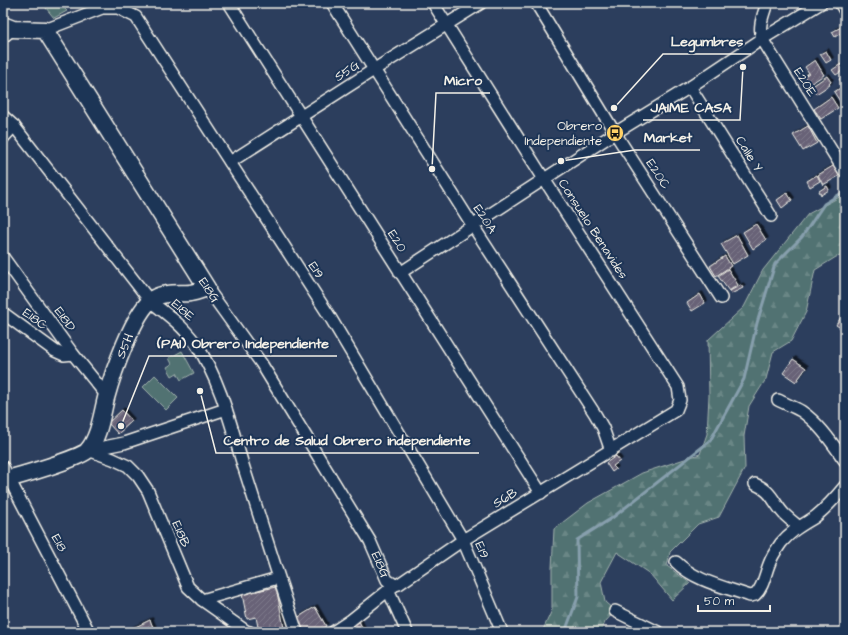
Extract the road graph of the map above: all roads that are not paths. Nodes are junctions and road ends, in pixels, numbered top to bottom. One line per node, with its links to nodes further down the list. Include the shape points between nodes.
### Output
1 (229, 3): 17 (street, E20)
2 (332, 3): 14 (street, E20A)
3 (434, 3): 10 (street, Consuelo Benavides)
4 (481, 3): 10 (street, S5G)
5 (536, 3): 19 (street, E20C)
6 (767, 3): 13 (street, via 761,22)
7 (821, 3): 13 (street)
8 (840, 3): 9 (street)
9 (845, 11)
10 (447, 25): 14 (street, S5G); 23 (street, Consuelo Benavides)
11 (6, 30): 12 (street)
12 (46, 30): 21 (street, E19, via 102,8 118,8 136,17); 28 (street, E18G)
13 (762, 39): 15 (street); 22 (street, E20E)
14 (375, 69): 17 (street, S5G); 25 (street, E20A)
15 (690, 87): 19 (street); 24 (street, Calle Y)
16 (3, 116): 18 (street, E18E)
17 (302, 117): 21 (street, S5G); 27 (street, E20)
18 (14, 126): 20 (street); 30 (street, E18E)
19 (615, 133): 23 (street); 29 (street, E20C)
20 (3, 138)
21 (230, 162): 45 (street, E19, via 330,317)
22 (845, 172)
23 (544, 179): 25 (street); 33 (street, Consuelo Benavides)
24 (771, 216)
25 (473, 226): 27 (street); 38 (street, E20A, via 595,414)
26 (3, 257): 32 (street, E18D)
27 (400, 273): 43 (street, E20)
28 (207, 288): 30 (street, via 160,295); 48 (street, E18G, via 261,363 370,541)
29 (721, 298)
30 (150, 301): 34 (street, S5H, via 137,320 125,346); 36 (street, E18E, via 180,325 196,345 208,365)
31 (3, 313): 32 (street, E18C, via 55,351 64,355)
32 (73, 354): 34 (street, E18D)
33 (678, 387): 38 (street, S6B, via 680,400 676,410)
34 (107, 396): 37 (street, S5H, via 100,424)
35 (778, 400): 39 (street, via 801,411 813,421)
36 (226, 409): 37 (street, via 124,443); 47 (street, E18E)
37 (88, 450): 40 (street, via 72,459); 49 (street, E18B, via 128,466 138,476 148,491 188,587)
38 (611, 451): 43 (street, S6B)
39 (845, 461)
40 (5, 475): 51 (street, E18)
41 (755, 484): 44 (street, via 769,493 784,514)
42 (845, 486): 44 (street, via 826,508)
43 (541, 493): 45 (street, S6B)
44 (798, 526): 46 (street, via 770,560 759,591 755,595 750,596 689,574)
45 (463, 540): 48 (street, S6B); 56 (street, E19)
46 (676, 562)
47 (278, 578): 49 (street); 53 (street, E18E)
48 (391, 588): 54 (street, S6B); 55 (street, E18G)
49 (202, 600): 52 (street, E18B)
50 (614, 611): 57 (street)
51 (89, 632)
52 (250, 632)
53 (297, 632)
54 (333, 632)
55 (407, 632)
56 (502, 632)
57 (658, 632)

